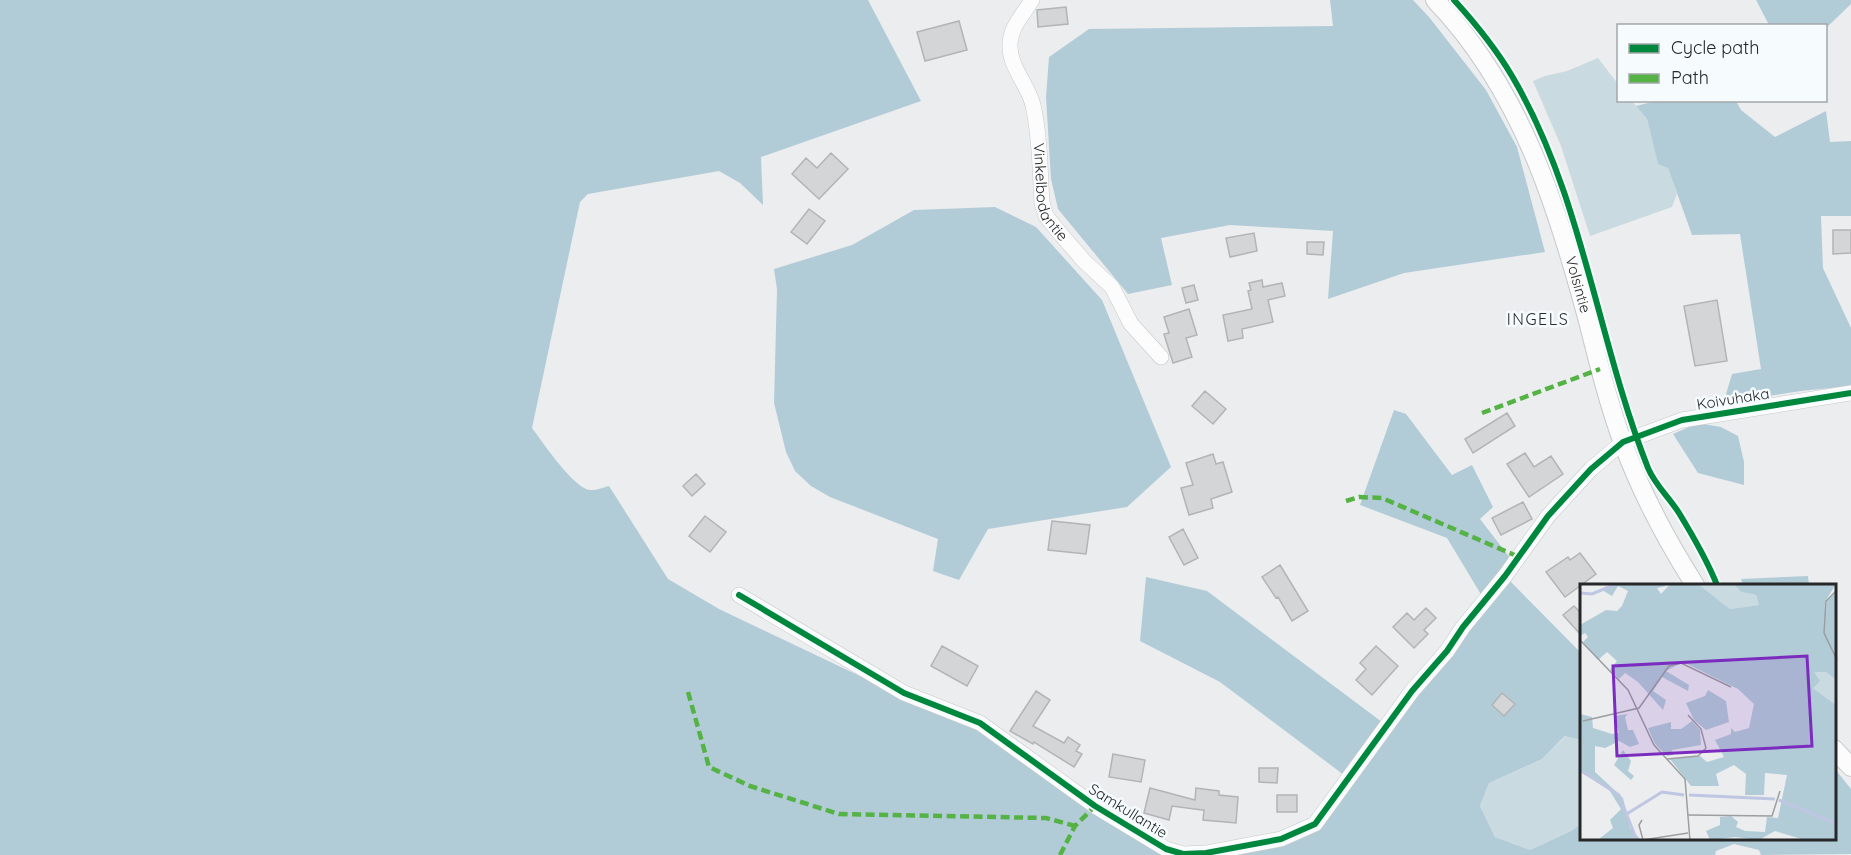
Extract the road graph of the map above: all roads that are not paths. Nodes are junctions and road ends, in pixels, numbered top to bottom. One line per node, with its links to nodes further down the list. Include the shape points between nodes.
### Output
1 (1032, 0): 3 (street, Vinkelbodantie, via 1011,33 1009,46 1032,104 1046,216 1112,287 1131,324)
2 (1435, 0): 5 (street, Volsintie, via 1500,84 1534,153)
3 (1161, 357)
4 (1851, 393): 5 (street, Koivuhaka, via 1682,420)
5 (1623, 442): 6 (street, Volsintie, via 1651,505); 7 (street, Samkullantie, via 1591,469 1548,516 1315,824 1281,839 1206,853 1183,854 1166,849 1095,806 980,723 904,693)
6 (1694, 584)
7 (739, 595)
8 (1836, 751): 9 (street)
9 (1851, 767)

